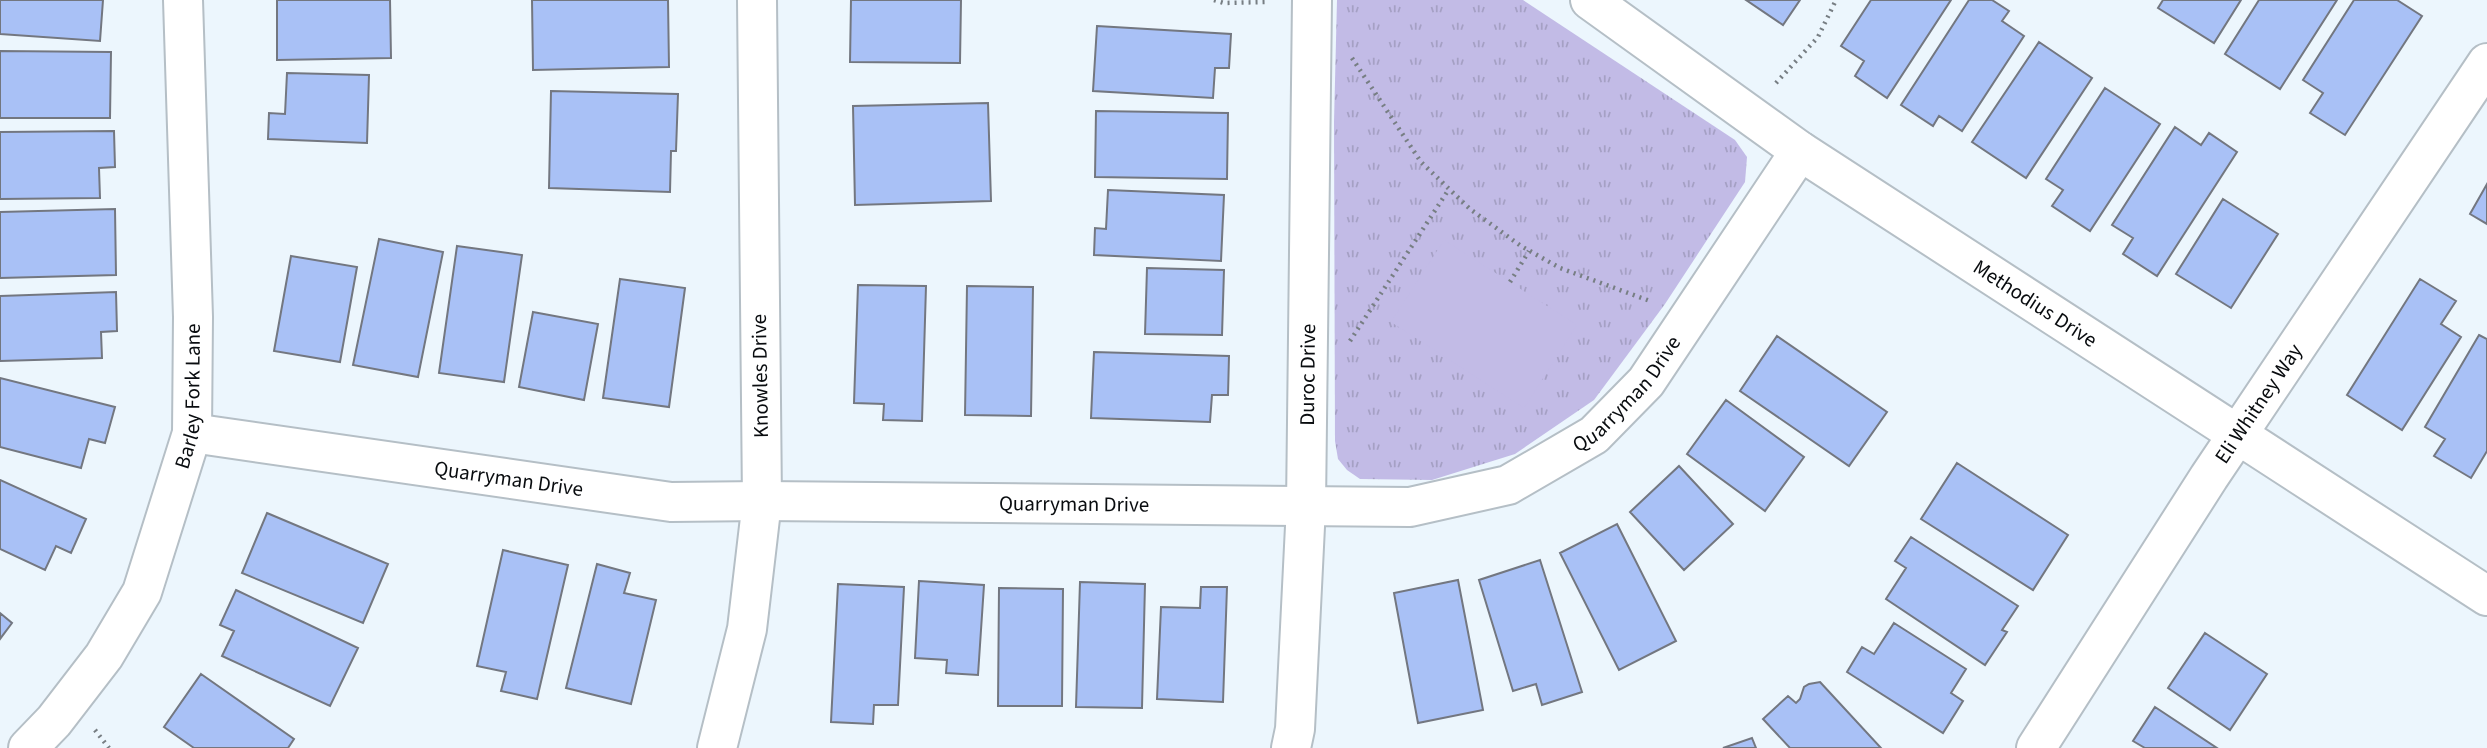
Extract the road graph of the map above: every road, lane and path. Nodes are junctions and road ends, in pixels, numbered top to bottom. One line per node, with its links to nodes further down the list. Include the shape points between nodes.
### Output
1 (183, 0): 17 (street, Barley Fork Lane)
2 (757, 0): 19 (street, Knowles Drive)
3 (1214, 0): 7 (path)
4 (1312, 0): 20 (street, Duroc Drive)
5 (1590, 0): 11 (street, Methodius Drive)
6 (1836, 0): 10 (path, via 1818,37)
7 (1266, 2)
8 (1351, 57): 12 (path, via 1422,162)
9 (2487, 63): 18 (street, Eli Whitney Way)
10 (1776, 83)
11 (1800, 151): 18 (street, Methodius Drive); 20 (street, Quarryman Drive, via 1646,382 1594,435 1508,485 1410,508)
12 (1449, 189): 13 (path); 16 (path)
13 (1530, 251): 14 (path); 15 (path, via 1560,268)
14 (1510, 282)
15 (1650, 302)
16 (1350, 341)
17 (192, 433): 19 (street, Quarryman Drive, via 671,502); 23 (street, Barley Fork Lane, via 142,592 104,656)
18 (2237, 435): 21 (street, Methodius Drive); 27 (street, Eli Whitney Way)
19 (762, 501): 20 (street, Quarryman Drive); 25 (street, Knowles Drive, via 747,629)
20 (1306, 506): 26 (street, Duroc Drive, via 1295,729)
21 (2487, 596)
22 (94, 729): 24 (path)
23 (28, 748)
24 (109, 748)
25 (717, 748)
26 (1290, 748)
27 (2036, 748)

